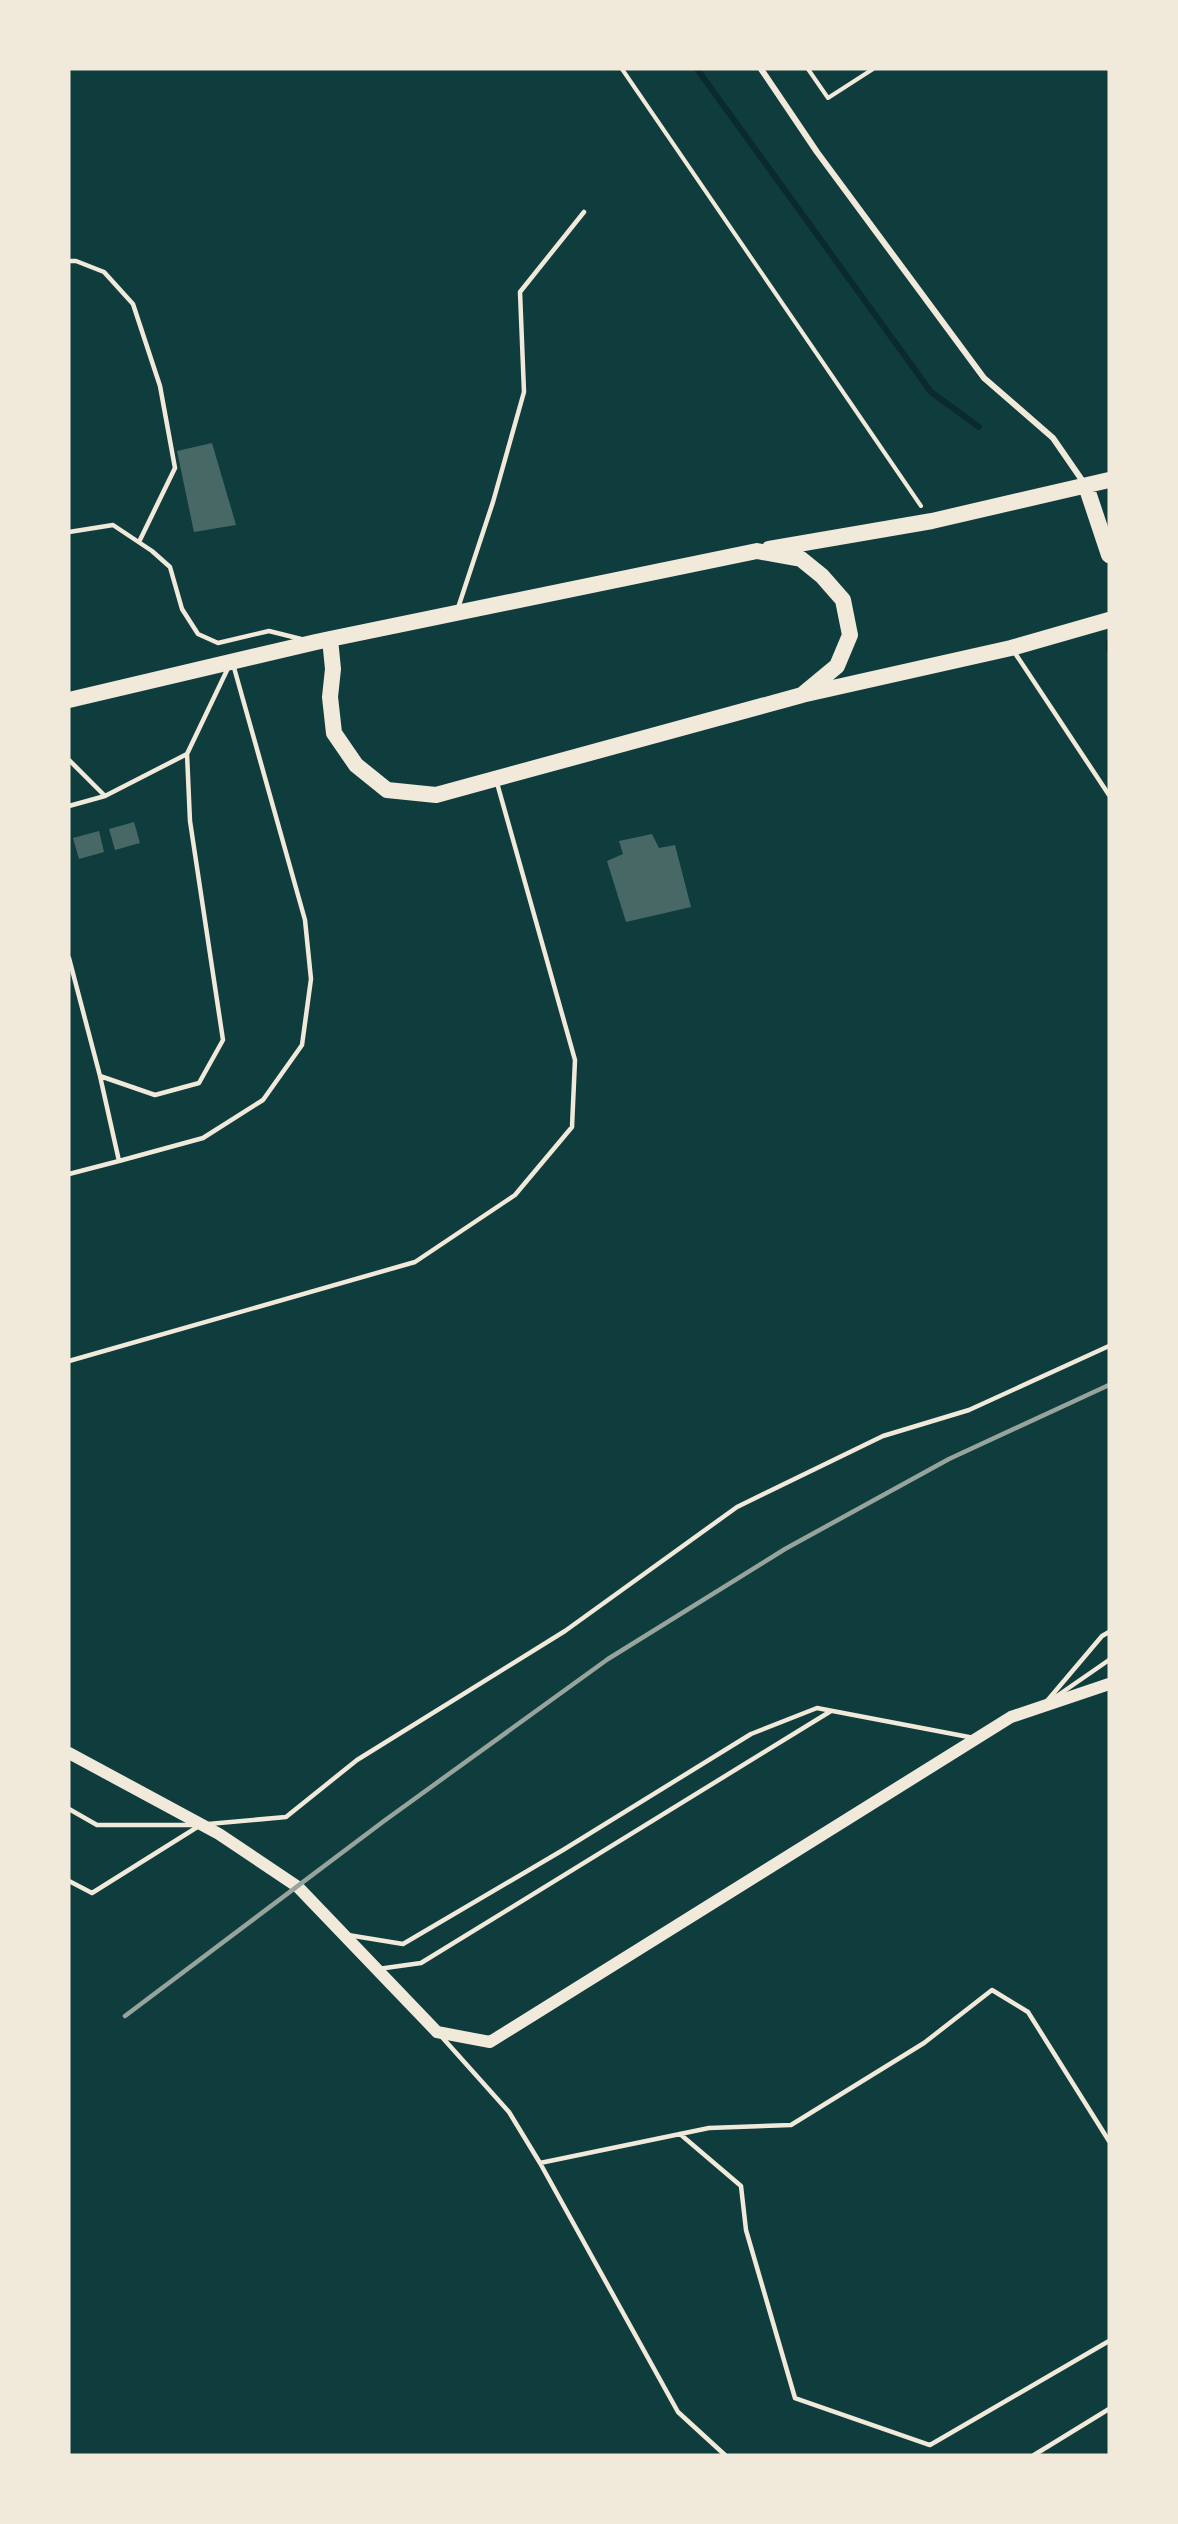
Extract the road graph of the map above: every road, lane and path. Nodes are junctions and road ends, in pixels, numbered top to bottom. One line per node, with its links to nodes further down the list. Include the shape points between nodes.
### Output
1 (622, 69): 9 (path)
2 (761, 69): 8 (street, via 817,153 984,378 1053,438)
3 (808, 69): 4 (path, via 828,98)
4 (873, 69)
5 (584, 212): 14 (lane, via 520,292 524,392)
6 (69, 261): 11 (lane, via 104,272 133,304 160,386 175,468)
7 (1109, 480): 8 (highway)
8 (1086, 486): 9 (highway); 13 (highway)
9 (932, 521): 12 (highway)
10 (69, 531): 11 (lane, via 113,525)
11 (139, 542): 16 (lane, via 170,567 182,609 198,634 218,643 269,631)
12 (757, 551): 14 (highway); 19 (highway, via 801,559 843,600 850,634 837,666)
13 (1109, 555)
14 (456, 614): 16 (highway)
15 (1109, 620): 17 (highway)
16 (323, 640): 18 (highway); 23 (highway, via 333,669 330,697 334,733 356,765 387,790 436,795)
17 (1011, 648): 19 (highway); 24 (lane)
18 (232, 661): 20 (highway); 21 (lane); 29 (lane, via 305,920 311,979 302,1045 263,1100 203,1138)
19 (802, 695): 23 (highway)
20 (69, 700)
21 (187, 754): 25 (lane); 28 (lane, via 190,821 223,1040 199,1083 155,1095)
22 (69, 760): 25 (lane)
23 (496, 779): 32 (lane, via 575,1060 572,1127 515,1195 415,1262)
24 (1109, 795)
25 (105, 796): 26 (lane)
26 (69, 806)
27 (69, 958): 28 (lane)
28 (100, 1076): 29 (lane)
29 (119, 1161): 30 (lane)
30 (69, 1174)
31 (1109, 1346): 41 (lane, via 969,1410 882,1436 737,1507 565,1631 357,1760 286,1817)
32 (69, 1361)
33 (1109, 1632): 36 (lane)
34 (1109, 1660): 36 (lane)
35 (1109, 1684): 36 (main road)
36 (1042, 1706): 38 (main road, via 1011,1717)
37 (831, 1711): 38 (lane); 43 (lane, via 817,1708 751,1734 403,1944); 44 (lane, via 421,1963)
38 (977, 1738): 45 (main road, via 490,2042)
39 (69, 1753): 41 (main road)
40 (69, 1809): 41 (lane, via 97,1825)
41 (201, 1824): 42 (lane, via 92,1893); 43 (main road, via 298,1887)
42 (69, 1881)
43 (342, 1934): 44 (main road)
44 (375, 1969): 45 (main road)
45 (437, 2032): 48 (lane, via 509,2112)
46 (680, 2134): 47 (lane, via 709,2128 791,2125 924,2043 992,1990 1028,2012); 48 (lane); 49 (lane, via 741,2186 746,2230 795,2398 930,2445)
47 (1109, 2140)
48 (540, 2163): 51 (lane, via 678,2412)
49 (1109, 2341)
50 (1109, 2409): 52 (lane)
51 (725, 2455)
52 (1034, 2455)

